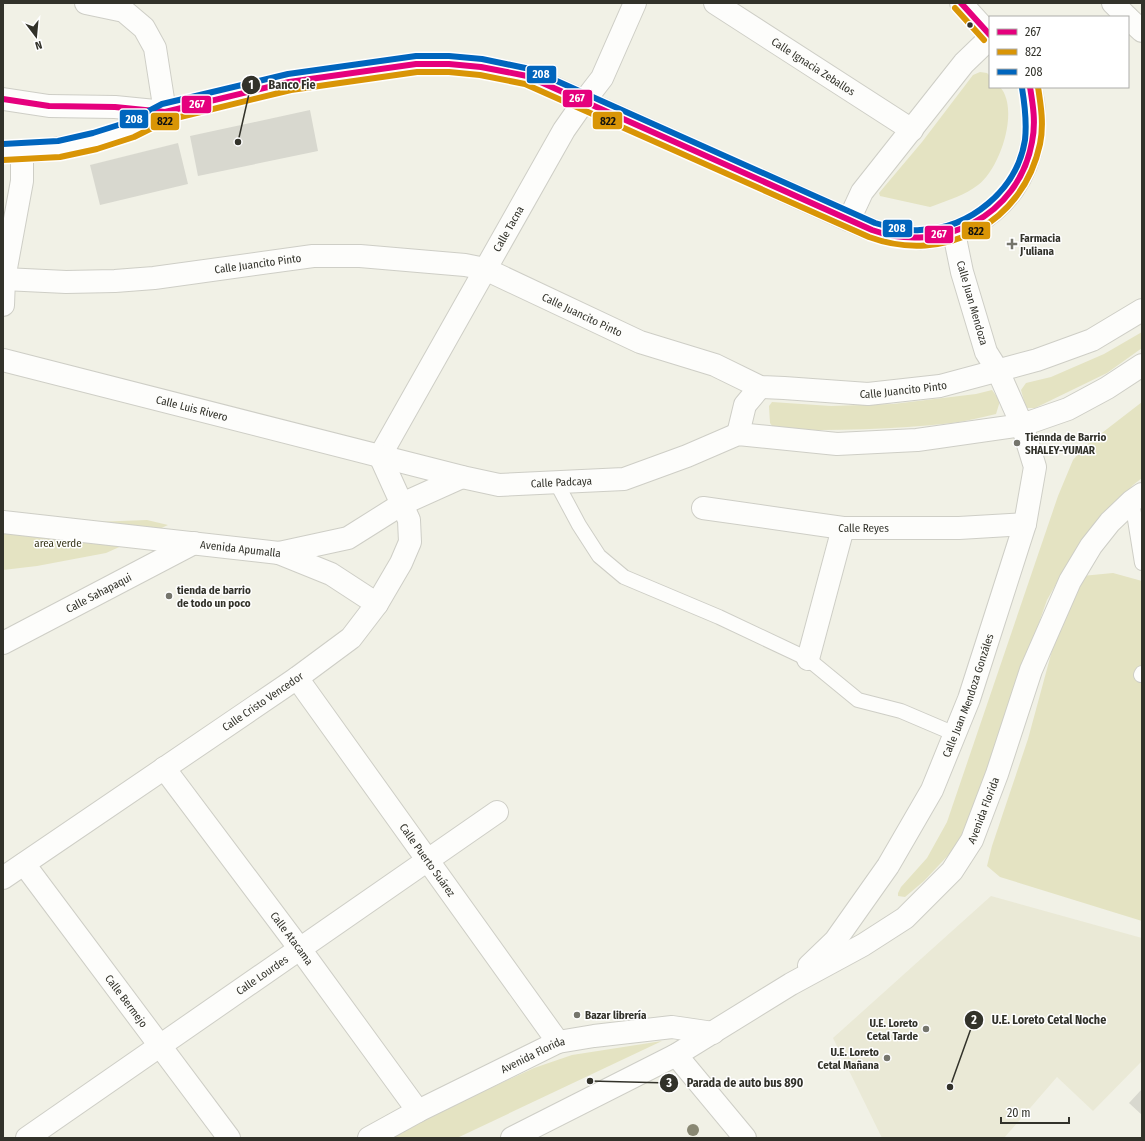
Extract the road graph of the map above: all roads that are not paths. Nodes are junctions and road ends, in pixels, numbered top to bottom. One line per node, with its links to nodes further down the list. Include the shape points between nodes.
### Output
1 (86, 3): 14 (street, via 124,11 144,28 155,48)
2 (635, 3): 13 (street, Calle Tacna, via 602,78)
3 (715, 3): 15 (street, Calle Ignacia Zeballos)
4 (961, 3): 9 (street)
5 (1113, 3): 6 (street)
6 (1126, 16)
7 (1129, 19): 8 (street)
8 (1142, 31)
9 (989, 36)
10 (989, 38): 15 (street, via 964,63)
11 (1030, 88): 18 (street, via 1035,121 1033,141 1025,168 1015,188 1001,206)
12 (3, 99): 14 (street, via 49,106 115,107)
13 (585, 100): 14 (street, via 527,76 481,67 416,64 289,82); 17 (street); 19 (street, Calle Tacna, via 564,130)
14 (165, 112): 16 (street, via 131,129 95,141 59,149)
15 (912, 130): 17 (street, via 862,192)
16 (13, 152): 20 (street, via 22,182)
17 (849, 220): 18 (street, via 892,235 922,238)
18 (954, 233): 25 (street, Calle Juan Mendoza, via 962,272 986,352)
19 (485, 269): 20 (street, Calle Juancito Pinto, via 360,256 313,256 115,282); 26 (street, Calle Juancito Pinto, via 640,342 715,365); 29 (street, Calle Tacna)
20 (4, 279): 21 (street)
21 (3, 305)
22 (1142, 310): 25 (street, Calle Juancito Pinto, via 1092,340)
23 (3, 360): 29 (street, Calle Luis Rivero)
24 (1142, 364): 27 (street, via 1107,388 1068,409)
25 (998, 371): 26 (street, Calle Juancito Pinto, via 940,386 868,394); 27 (street, Calle Juan Mendoza Gonzáles)
26 (760, 387): 28 (street, via 745,405)
27 (1022, 425): 28 (street, via 917,440 837,444); 36 (street, Calle Juan Mendoza Gonzáles, via 1035,467)
28 (738, 434): 31 (street, Calle Padcaya, via 624,479)
29 (380, 456): 30 (street, Calle Padcaya); 33 (street, Calle Cristo Vencedor)
30 (462, 477): 31 (street, Calle Padcaya, via 499,485); 33 (street, Avenida Apumalla)
31 (556, 482): 43 (lane, via 599,556 624,577 720,617)
32 (1137, 497): 40 (lane); 52 (street, Avenida Florida, via 1110,522 1070,581 1031,670 972,840 952,871 905,918 863,945)
33 (402, 504): 39 (street, Avenida Apumalla, via 348,538); 41 (street, Calle Cristo Vencedor, via 409,520 410,542)
34 (704, 508): 37 (street, Calle Reyes)
35 (3, 522): 38 (street, Avenida Apumalla)
36 (1025, 524): 37 (street, Calle Reyes, via 959,528); 45 (street, Calle Juan Mendoza Gonzáles, via 969,699)
37 (843, 528): 43 (street)
38 (194, 543): 39 (street, Avenida Apumalla); 42 (street, Calle Sahapaqui)
39 (279, 553): 41 (street, via 331,574)
40 (1142, 564)
41 (377, 604): 44 (street, Calle Cristo Vencedor, via 350,638)
42 (3, 642)
43 (808, 659): 45 (lane, via 858,700 901,711)
44 (297, 678): 46 (street, Calle Cristo Vencedor); 48 (street, Calle Puerto Suárez)
45 (955, 734): 52 (street, Calle Juan Mendoza Gonzáles, via 932,790 888,866 835,941)
46 (164, 768): 49 (street, Calle Cristo Vencedor); 51 (street, Calle Atacama)
47 (497, 812): 48 (street, Calle Lourdes)
48 (428, 859): 51 (street, Calle Lourdes); 54 (street, Calle Puerto Suárez)
49 (24, 864): 50 (street, Calle Cristo Vencedor); 55 (street, Calle Bermejo)
50 (3, 878)
51 (300, 949): 55 (street, Calle Lourdes); 57 (street, Calle Atacama)
52 (791, 984): 53 (street, Avenida Florida)
53 (713, 1033): 54 (street, Avenida Florida, via 672,1027); 56 (street, Avenida Florida)
54 (558, 1042): 57 (street, Avenida Florida)
55 (160, 1046): 58 (street, Calle Lourdes); 59 (street, Calle Bermejo)
56 (676, 1054): 61 (street, Avenida Florida); 62 (street)
57 (418, 1110): 60 (street, Avenida Florida)
58 (27, 1138)
59 (229, 1138)
60 (369, 1138)
61 (512, 1138)
62 (745, 1138)

